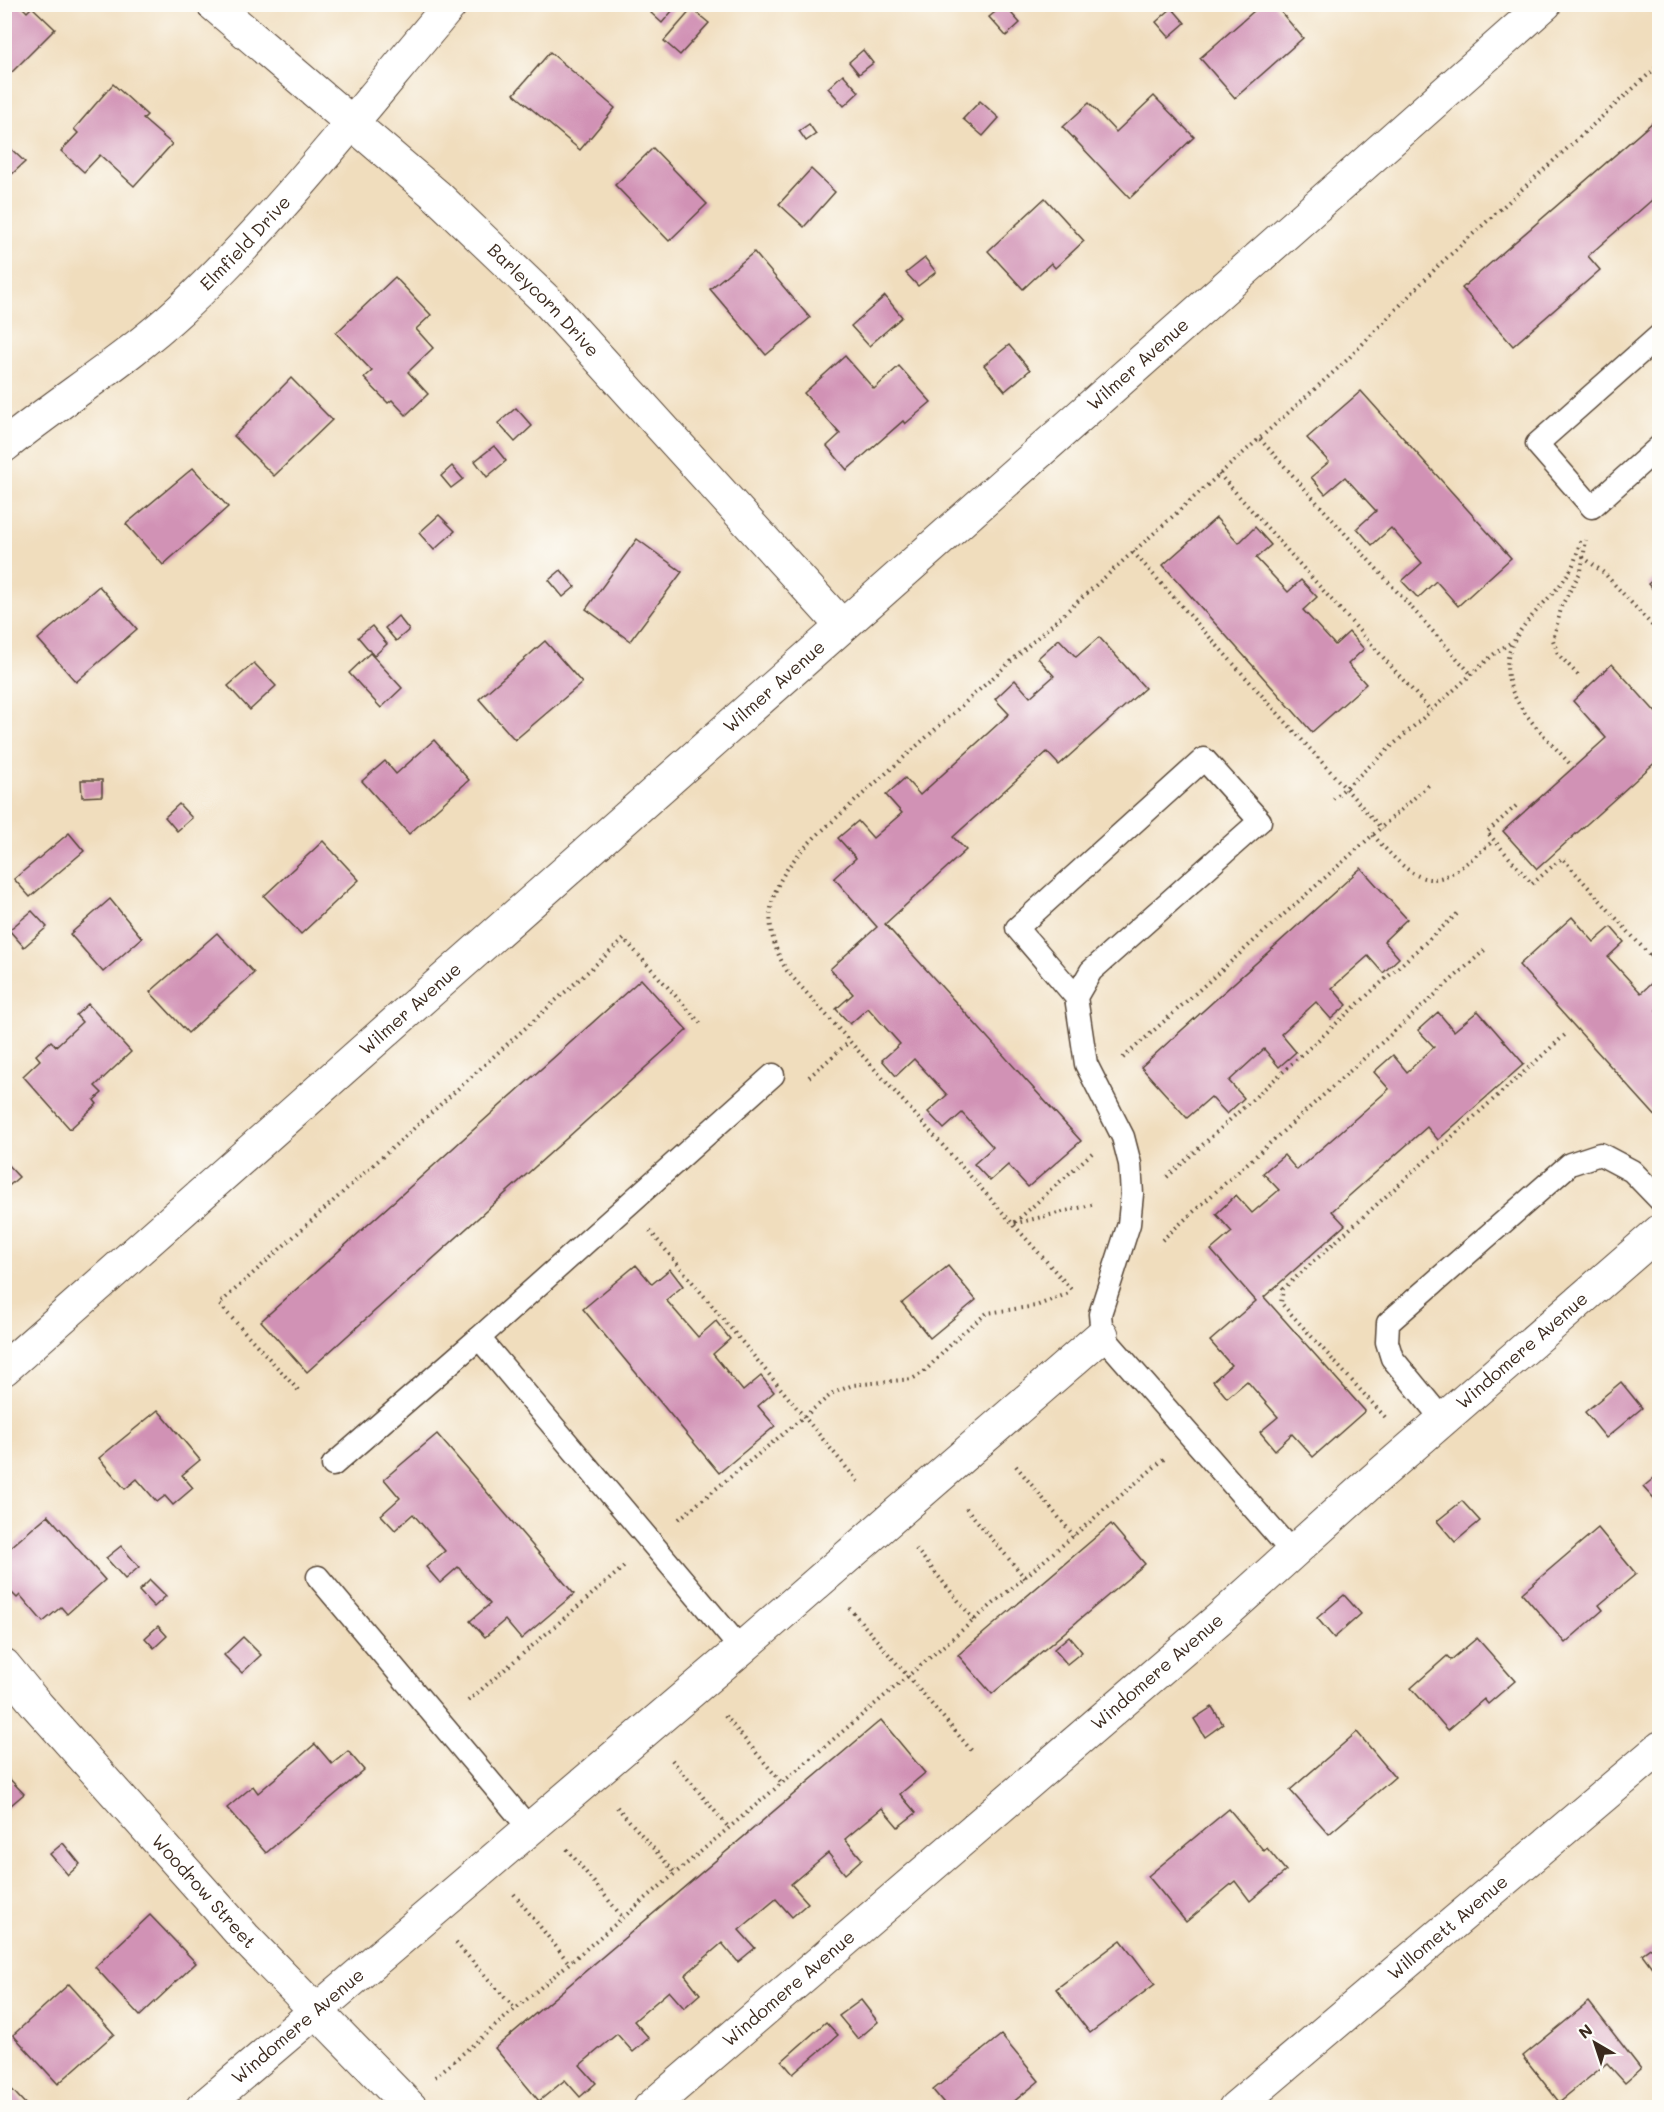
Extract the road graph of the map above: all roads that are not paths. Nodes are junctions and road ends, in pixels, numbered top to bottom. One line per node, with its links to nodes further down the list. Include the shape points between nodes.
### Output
1 (213, 4): 4 (street, Barleycorn Drive)
2 (451, 4): 4 (street, Elmfield Drive)
3 (1545, 4): 8 (street, Wilmer Avenue)
4 (352, 122): 6 (street, Elmfield Drive, via 248,242 179,310); 8 (street, Barleycorn Drive, via 436,195 549,303)
5 (1659, 335): 7 (lane, via 1537,444 1592,507)
6 (4, 446)
7 (1659, 446)
8 (842, 626): 15 (street, Wilmer Avenue)
9 (1076, 997): 9 (lane, via 1091,971 1260,821 1204,759 1017,928); 13 (lane, via 1086,1064 1123,1137 1130,1164 1129,1224 1100,1314)
10 (772, 1075): 14 (lane)
11 (1659, 1200): 16 (lane, via 1632,1171 1600,1154 1570,1164 1388,1323 1387,1342 1392,1358)
12 (1659, 1231): 16 (street, Windomere Avenue)
13 (1102, 1335): 18 (lane); 20 (street, Windomere Avenue)
14 (479, 1338): 17 (lane); 20 (lane)
15 (4, 1369)
16 (1443, 1420): 18 (street, Windomere Avenue)
17 (333, 1465)
18 (1292, 1552): 27 (street, Windomere Avenue, via 1202,1634)
19 (318, 1577): 23 (lane)
20 (741, 1649): 23 (street, Windomere Avenue)
21 (4, 1665): 24 (street, Woodrow Street, via 244,1936)
22 (1659, 1748): 28 (street, Willomett Avenue)
23 (529, 1828): 24 (street, Windomere Avenue)
24 (316, 2010): 25 (street, Windomere Avenue); 26 (street, Woodrow Street)
25 (202, 2108)
26 (411, 2108)
27 (650, 2108)
28 (1235, 2108)

